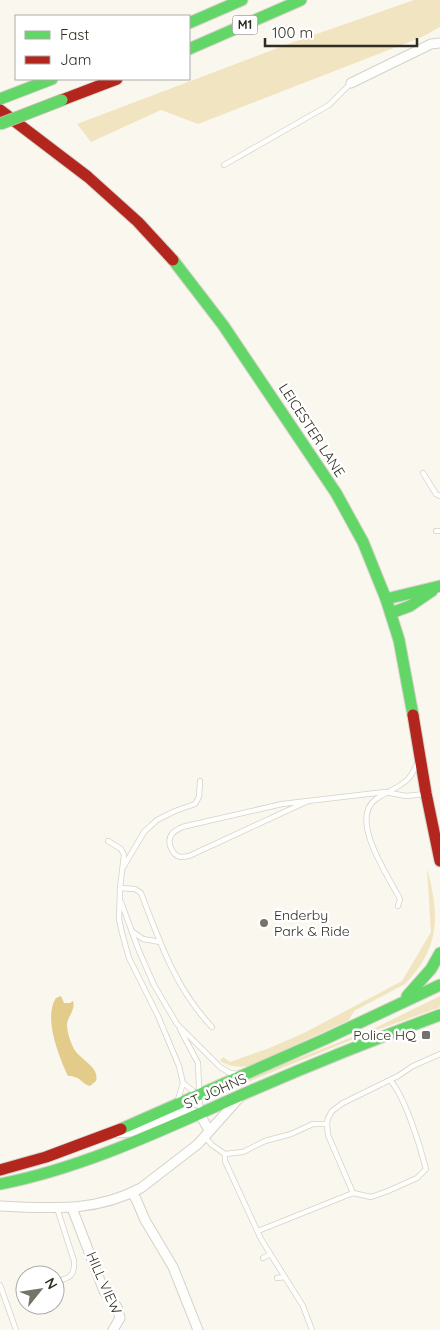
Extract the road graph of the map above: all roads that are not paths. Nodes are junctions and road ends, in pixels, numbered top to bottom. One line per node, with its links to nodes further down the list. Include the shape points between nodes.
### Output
1 (242, 0): 3 (main road, M1)
2 (301, 0): 5 (main road, M1)
3 (190, 23)
4 (440, 43): 8 (street, via 431,44)
5 (190, 49)
6 (49, 80): 9 (main road)
7 (114, 80): 11 (main road, bridge)
8 (351, 83): 12 (lane, via 329,105)
9 (0, 99)
10 (0, 110): 16 (main road, LEICESTER LANE, via 88,177 145,229 189,278 336,493 363,542)
11 (0, 124)
12 (224, 165)
13 (423, 473): 14 (lane)
14 (440, 496)
15 (438, 587): 16 (main road); 17 (main road, via 417,602)
16 (386, 599): 17 (main road, LEICESTER LANE)
17 (391, 613): 18 (main road, LEICESTER LANE, via 403,659)
18 (420, 759): 20 (lane, via 410,778); 21 (main road, LEICESTER LANE)
19 (200, 781): 25 (lane, via 195,804 157,820 144,832)
20 (385, 792): 21 (lane, via 406,796); 22 (lane); 28 (lane, via 371,802 366,814 367,833 400,899)
21 (426, 793): 24 (main road, LEICESTER LANE)
22 (308, 801): 22 (lane, via 189,856 175,854 170,845 172,834 189,825)
23 (108, 840): 25 (lane, via 122,849)
24 (440, 859)
25 (124, 867): 26 (lane)
26 (120, 888): 27 (lane); 30 (lane, via 135,889 141,893)
27 (120, 898): 29 (lane); 40 (lane, via 119,919 129,958 158,1016)
28 (398, 906)
29 (131, 931): 30 (lane, via 143,939); 35 (lane, via 154,985)
30 (160, 942): 36 (lane, via 183,991)
31 (440, 953): 33 (main road, via 431,969)
32 (440, 984): 33 (main road, ST JOHNS)
33 (403, 1001): 38 (main road, ST JOHNS)
34 (440, 1016): 42 (main road, ST JOHNS, via 363,1044)
35 (177, 1024): 38 (lane, via 220,1067); 41 (lane, via 198,1063)
36 (212, 1027)
37 (440, 1054): 39 (lane)
38 (242, 1075): 41 (main road, ST JOHNS)
39 (390, 1080): 45 (lane, via 343,1103 332,1111); 52 (lane, via 397,1087 426,1169 417,1178 371,1197)
40 (183, 1083): 41 (lane); 43 (lane)
41 (198, 1095): 42 (main road); 43 (main road, ST JOHNS); 44 (lane)
42 (242, 1095): 44 (main road, ST JOHNS); 46 (street)
43 (177, 1103): 47 (main road, ST JOHNS)
44 (200, 1114): 46 (street); 47 (street, via 181,1111 130,1132); 50 (main road, ST JOHNS, via 62,1168)
45 (327, 1124): 48 (lane, via 313,1124 243,1152); 52 (lane, via 328,1135)
46 (207, 1134): 48 (lane, via 212,1145); 51 (street)
47 (107, 1135): 49 (main road, ST JOHNS)
48 (225, 1154): 56 (lane, via 225,1161)
49 (0, 1170)
50 (0, 1184)
51 (132, 1193): 55 (street, via 101,1204); 65 (street, via 173,1267)
52 (353, 1194): 56 (lane)
53 (0, 1206): 54 (street)
54 (58, 1208): 55 (street); 60 (lane, via 74,1260 74,1269)
55 (72, 1208): 64 (street, HILL VIEW, via 104,1292 117,1307 120,1318)
56 (258, 1231): 57 (lane)
57 (270, 1254): 58 (lane); 59 (lane)
58 (263, 1258)
59 (285, 1277): 61 (lane); 66 (lane)
60 (65, 1278)
61 (277, 1278)
62 (0, 1285): 63 (lane)
63 (16, 1330)
64 (113, 1330)
65 (198, 1330)
66 (312, 1330)

